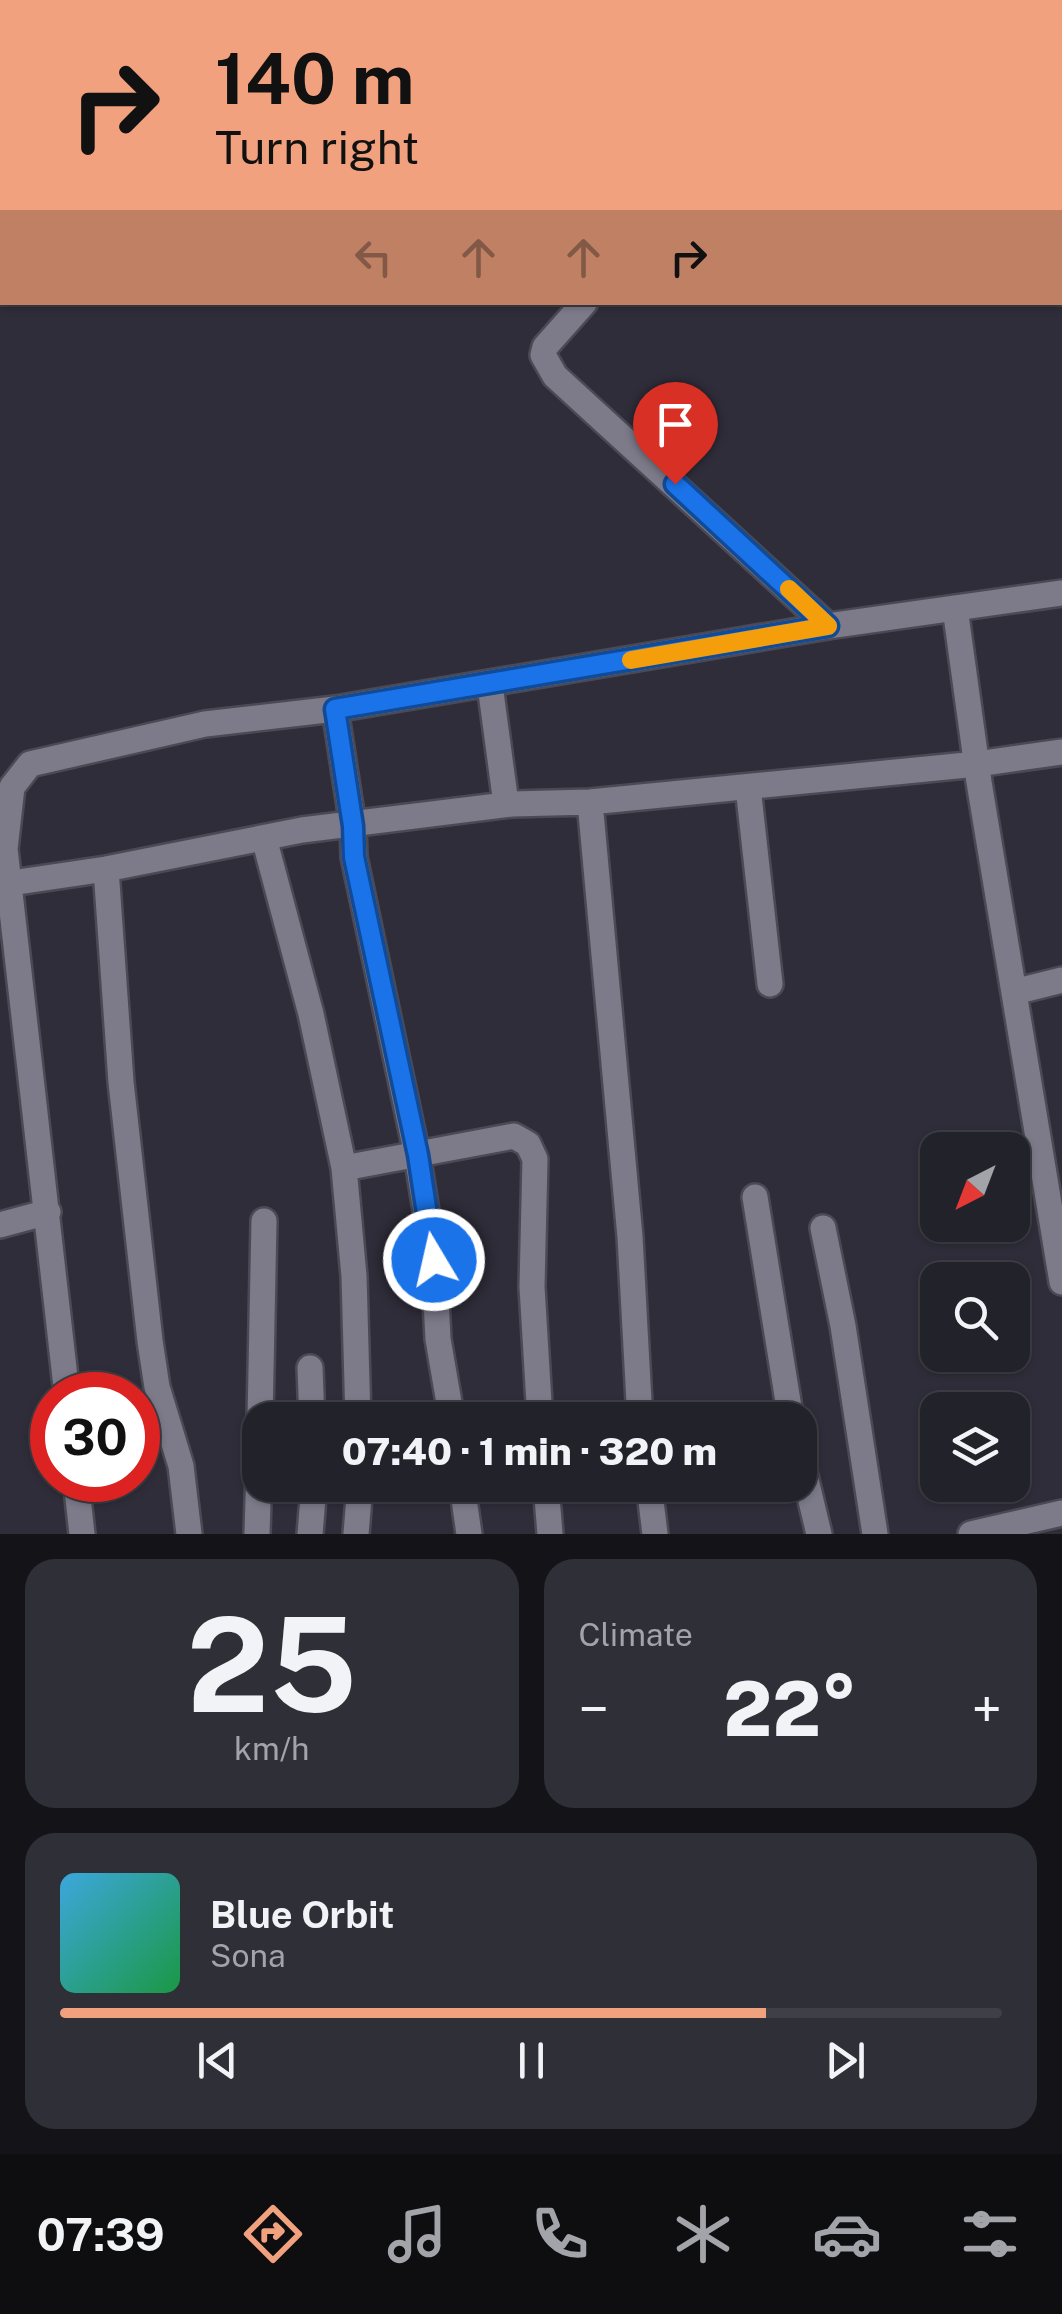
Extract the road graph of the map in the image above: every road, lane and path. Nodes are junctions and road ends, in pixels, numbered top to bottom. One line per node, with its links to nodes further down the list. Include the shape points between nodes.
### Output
1 (582, 305): 4 (street, via 545,347 554,376)
2 (1062, 593): 3 (street)
3 (954, 608): 4 (street); 8 (street)
4 (828, 626): 5 (street)
5 (490, 685): 6 (street); 11 (street)
6 (335, 709): 12 (street); 14 (street, via 205,724 41,759 12,787)
7 (1062, 752): 8 (street)
8 (976, 764): 9 (street); 19 (street)
9 (748, 787): 10 (street); 18 (street)
10 (590, 802): 11 (street); 35 (street)
11 (506, 804): 12 (street)
12 (353, 826): 13 (street); 20 (street, via 354,857)
13 (264, 838): 15 (street); 21 (street)
14 (3, 846): 16 (street)
15 (106, 869): 16 (street); 47 (street, via 150,1341 182,1466)
16 (11, 883): 23 (street)
17 (1062, 980): 19 (street)
18 (770, 984)
19 (1014, 992): 27 (street)
20 (418, 1155): 21 (street); 33 (street); 34 (street, via 514,1136 532,1150)
21 (344, 1168): 32 (street)
22 (755, 1197): 36 (street)
23 (48, 1212): 25 (street); 29 (street)
24 (264, 1221): 30 (street)
25 (0, 1225)
26 (823, 1228): 55 (street)
27 (1062, 1282)
28 (310, 1368): 31 (street)
29 (65, 1372)
30 (260, 1402)
31 (311, 1402)
32 (358, 1402)
33 (449, 1402)
34 (539, 1402)
35 (639, 1402)
36 (787, 1402)
37 (78, 1502): 46 (street)
38 (258, 1502): 48 (street)
39 (313, 1502): 49 (street)
40 (359, 1502): 50 (street)
41 (464, 1502): 51 (street)
42 (547, 1502): 52 (street)
43 (651, 1502): 53 (street)
44 (812, 1502): 54 (street)
45 (1062, 1512): 56 (street)
46 (82, 1534)
47 (188, 1534)
48 (257, 1534)
49 (310, 1534)
50 (356, 1534)
51 (469, 1534)
52 (550, 1534)
53 (655, 1534)
54 (820, 1534)
55 (874, 1534)
56 (971, 1534)

